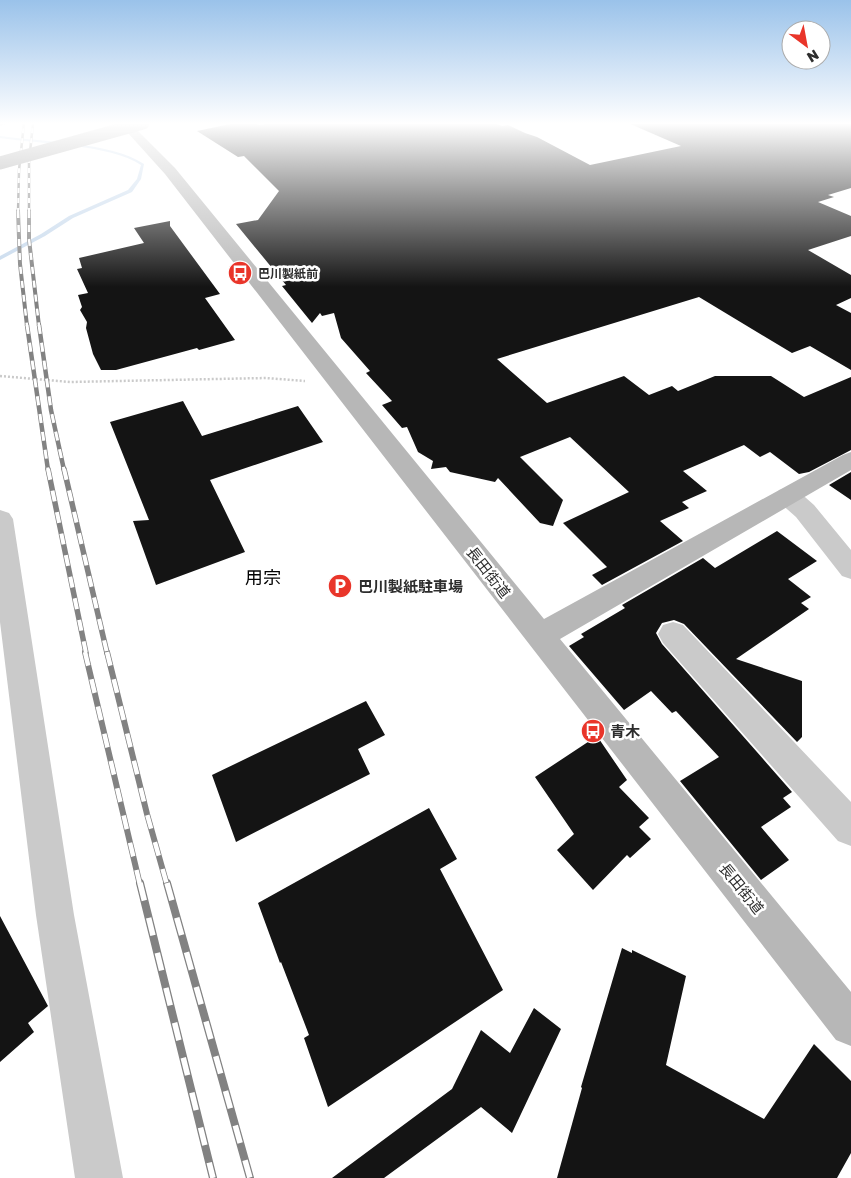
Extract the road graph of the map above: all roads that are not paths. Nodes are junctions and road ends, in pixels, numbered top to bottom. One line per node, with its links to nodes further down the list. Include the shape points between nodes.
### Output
1 (175, 178): 7 (main road, 長田街道)
2 (851, 460): 3 (main road)
3 (788, 496): 5 (street); 7 (main road)
4 (0, 519): 10 (street, via 54,905)
5 (851, 569)
6 (673, 634): 8 (street)
7 (540, 636): 9 (main road, 長田街道)
8 (851, 828)
9 (851, 1025)
10 (99, 1178)

